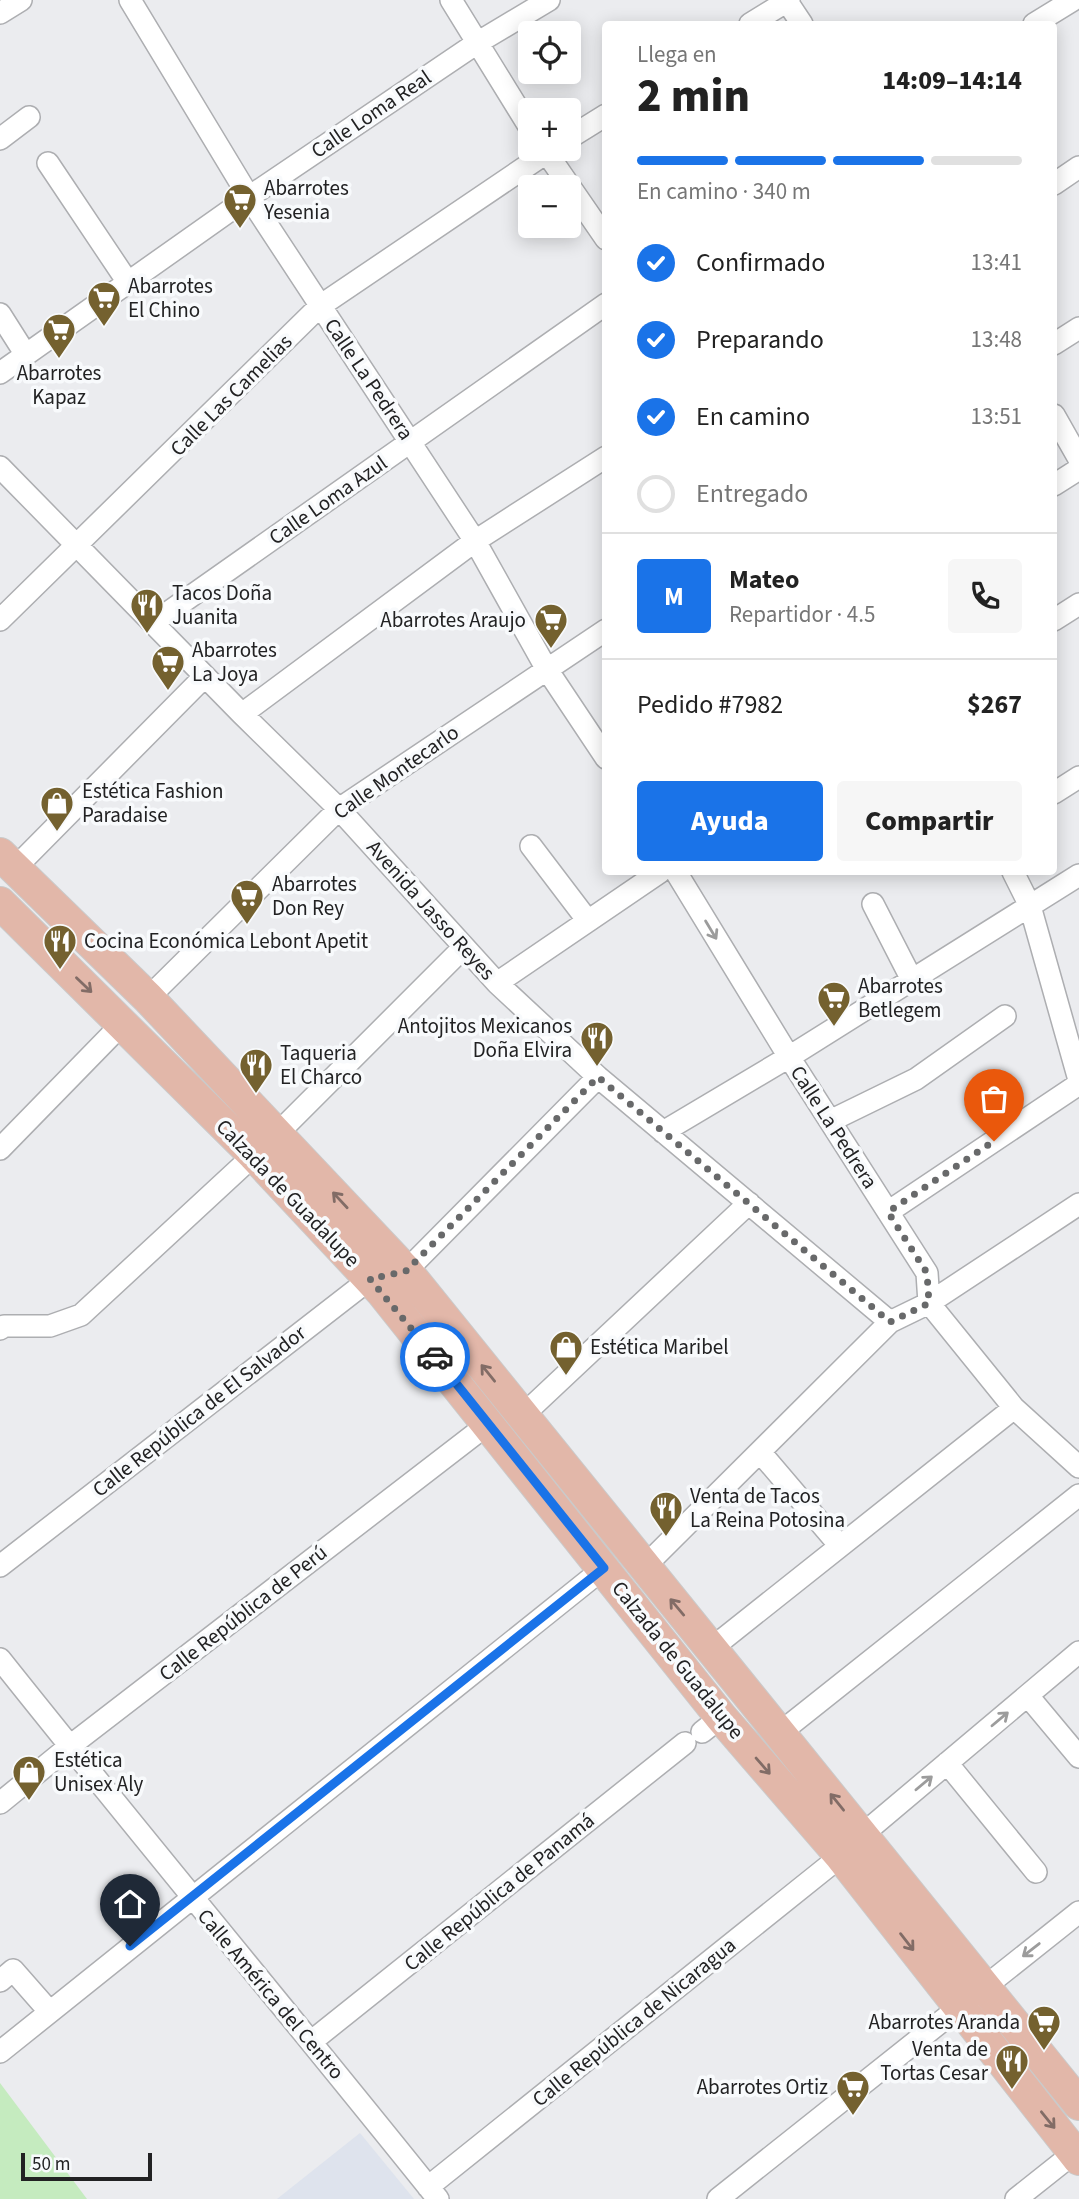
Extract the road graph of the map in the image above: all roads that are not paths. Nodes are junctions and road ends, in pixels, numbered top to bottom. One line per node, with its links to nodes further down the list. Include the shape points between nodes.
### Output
1 (21, 0): 7 (street)
2 (130, 0): 22 (street, Calle La Pedrera)
3 (451, 0): 11 (street)
4 (549, 0): 11 (street, Calle Loma Real)
5 (1073, 0): 10 (street)
6 (787, 1): 8 (street); 9 (street)
7 (0, 13)
8 (755, 21)
9 (800, 21)
10 (1039, 21)
11 (477, 43): 12 (street); 22 (street, Calle Loma Real)
12 (518, 109)
13 (29, 117): 16 (street)
14 (602, 117): 15 (street)
15 (581, 131)
16 (0, 139)
17 (531, 161): 25 (street, Calle Las Camelias)
18 (554, 161): 23 (street)
19 (48, 163): 24 (street)
20 (1079, 167): 21 (street)
21 (1057, 182)
22 (249, 197): 24 (street, Calle Loma Real); 25 (street, Calle La Pedrera)
23 (602, 233)
24 (127, 281): 30 (street, Calle Loma Real)
25 (320, 306): 33 (street, Calle La Pedrera); 40 (street, Calle Las Camelias)
26 (602, 307): 33 (street, Calle Loma Azul)
27 (0, 314): 30 (street)
28 (1079, 328): 29 (street)
29 (1057, 342)
30 (26, 355): 31 (street, Calle Loma Real)
31 (0, 373)
32 (1057, 420): 34 (street)
33 (411, 442): 39 (street, Calle La Pedrera); 44 (street, Calle Loma Azul)
34 (1079, 459)
35 (602, 460): 39 (street)
36 (0, 467): 40 (street, Avenida Jasso Reyes)
37 (1079, 469): 38 (street)
38 (1057, 483)
39 (475, 541): 46 (street, Calle La Pedrera); 48 (street)
40 (78, 546): 43 (street, Calle Las Camelias); 44 (street, Avenida Jasso Reyes)
41 (1079, 604): 42 (street)
42 (1057, 618)
43 (0, 620)
44 (153, 623): 47 (street, Avenida Jasso Reyes)
45 (602, 632): 46 (street, Calle Montecarlo)
46 (546, 668): 49 (street, Calle La Pedrera); 52 (street, Calle Montecarlo)
47 (205, 676): 48 (street, Avenida Jasso Reyes); 54 (street)
48 (242, 715): 52 (street, Avenida Jasso Reyes)
49 (602, 752)
50 (1079, 777): 51 (street)
51 (1057, 791)
52 (339, 809): 63 (street, Avenida Jasso Reyes); 66 (street, Calle Montecarlo)
53 (531, 846): 62 (street)
54 (8, 861): 66 (main road, Calzada de Guadalupe)
55 (656, 875): 62 (street)
56 (678, 875): 69 (street, Calle La Pedrera, one-way to 69)
57 (1014, 875): 61 (street)
58 (1079, 875): 61 (street)
59 (0, 903): 68 (main road, Calzada de Guadalupe, one-way to 68)
60 (873, 904): 64 (street)
61 (1030, 906): 64 (street); 71 (street)
62 (588, 921): 65 (street)
63 (463, 948): 65 (street, Avenida Jasso Reyes); 74 (street)
64 (912, 980): 69 (street)
65 (497, 982): 70 (street, Avenida Jasso Reyes)
66 (148, 998): 74 (main road, Calzada de Guadalupe)
67 (1005, 1016): 72 (street, via 916,1079)
68 (123, 1023): 75 (street); 76 (main road, Calzada de Guadalupe)
69 (789, 1057): 72 (street, Calle La Pedrera); 73 (street)
70 (598, 1077): 73 (street, Avenida Jasso Reyes); 80 (street)
71 (1079, 1082): 79 (street)
72 (830, 1121): 79 (street, Calle La Pedrera)
73 (663, 1132): 77 (street, Avenida Jasso Reyes)
74 (278, 1133): 80 (main road, Calzada de Guadalupe, one-way to 74)
75 (0, 1149)
76 (254, 1155): 81 (main road, Calzada de Guadalupe); 84 (street, via 81,1315 50,1326)
77 (749, 1203): 83 (street, Avenida Jasso Reyes); 86 (street)
78 (1079, 1204): 82 (street)
79 (888, 1212): 82 (street, Calle La Pedrera, via 927,1273)
80 (406, 1271): 81 (street, Calle República de El Salvador); 86 (main road, Calzada de Guadalupe, one-way to 80)
81 (370, 1279): 87 (main road, Calzada de Guadalupe); 92 (street, Calle República de El Salvador)
82 (929, 1303): 83 (street); 85 (street)
83 (890, 1322): 88 (street)
84 (1, 1326)
85 (1014, 1408): 89 (street); 91 (street)
86 (522, 1416): 93 (main road, Calzada de Guadalupe)
87 (488, 1424): 94 (main road, Calzada de Guadalupe); 101 (street, Calle República de Perú)
88 (760, 1452): 91 (street); 93 (street)
89 (1079, 1467)
90 (1079, 1495): 100 (street)
91 (840, 1546): 95 (street)
92 (0, 1566)
93 (644, 1567): 95 (main road, Calzada de Guadalupe, one-way to 93)
94 (604, 1568): 99 (main road, Calzada de Guadalupe); 108 (street)
95 (712, 1648): 100 (main road, Calzada de Guadalupe)
96 (1079, 1652): 98 (street)
97 (0, 1659): 101 (street, Calle América del Centro)
98 (1028, 1696): 102 (street); 103 (street, one-way to 98)
99 (703, 1730): 106 (main road, Calzada de Guadalupe, one-way to 106); 114 (street, Calle República de Panamá)
100 (781, 1732): 105 (main road, Calzada de Guadalupe, one-way to 100)
101 (70, 1746): 104 (street, Calle República de Perú); 108 (street, Calle América del Centro)
102 (1079, 1757)
103 (947, 1763): 105 (street, one-way to 103); 107 (street)
104 (0, 1803)
105 (863, 1834): 111 (main road, Calzada de Guadalupe)
106 (841, 1857): 112 (main road, Calzada de Guadalupe, one-way to 112); 118 (street, Calle República de Nicaragua)
107 (1036, 1872)
108 (191, 1898): 113 (street); 114 (street, Calle América del Centro)
109 (1079, 1912): 111 (street, one-way to 111)
110 (0, 1980): 113 (street, via 13,1970)
111 (984, 1988): 112 (street); 116 (main road, Calzada de Guadalupe)
112 (959, 2008): 117 (main road, Calzada de Guadalupe, one-way to 117); 119 (street)
113 (49, 2011): 115 (street)
114 (312, 2041): 118 (street, Calle América del Centro)
115 (0, 2052)
116 (1079, 2104)
117 (1077, 2153): 120 (street)
118 (433, 2193)
119 (718, 2199)
120 (1016, 2199)

